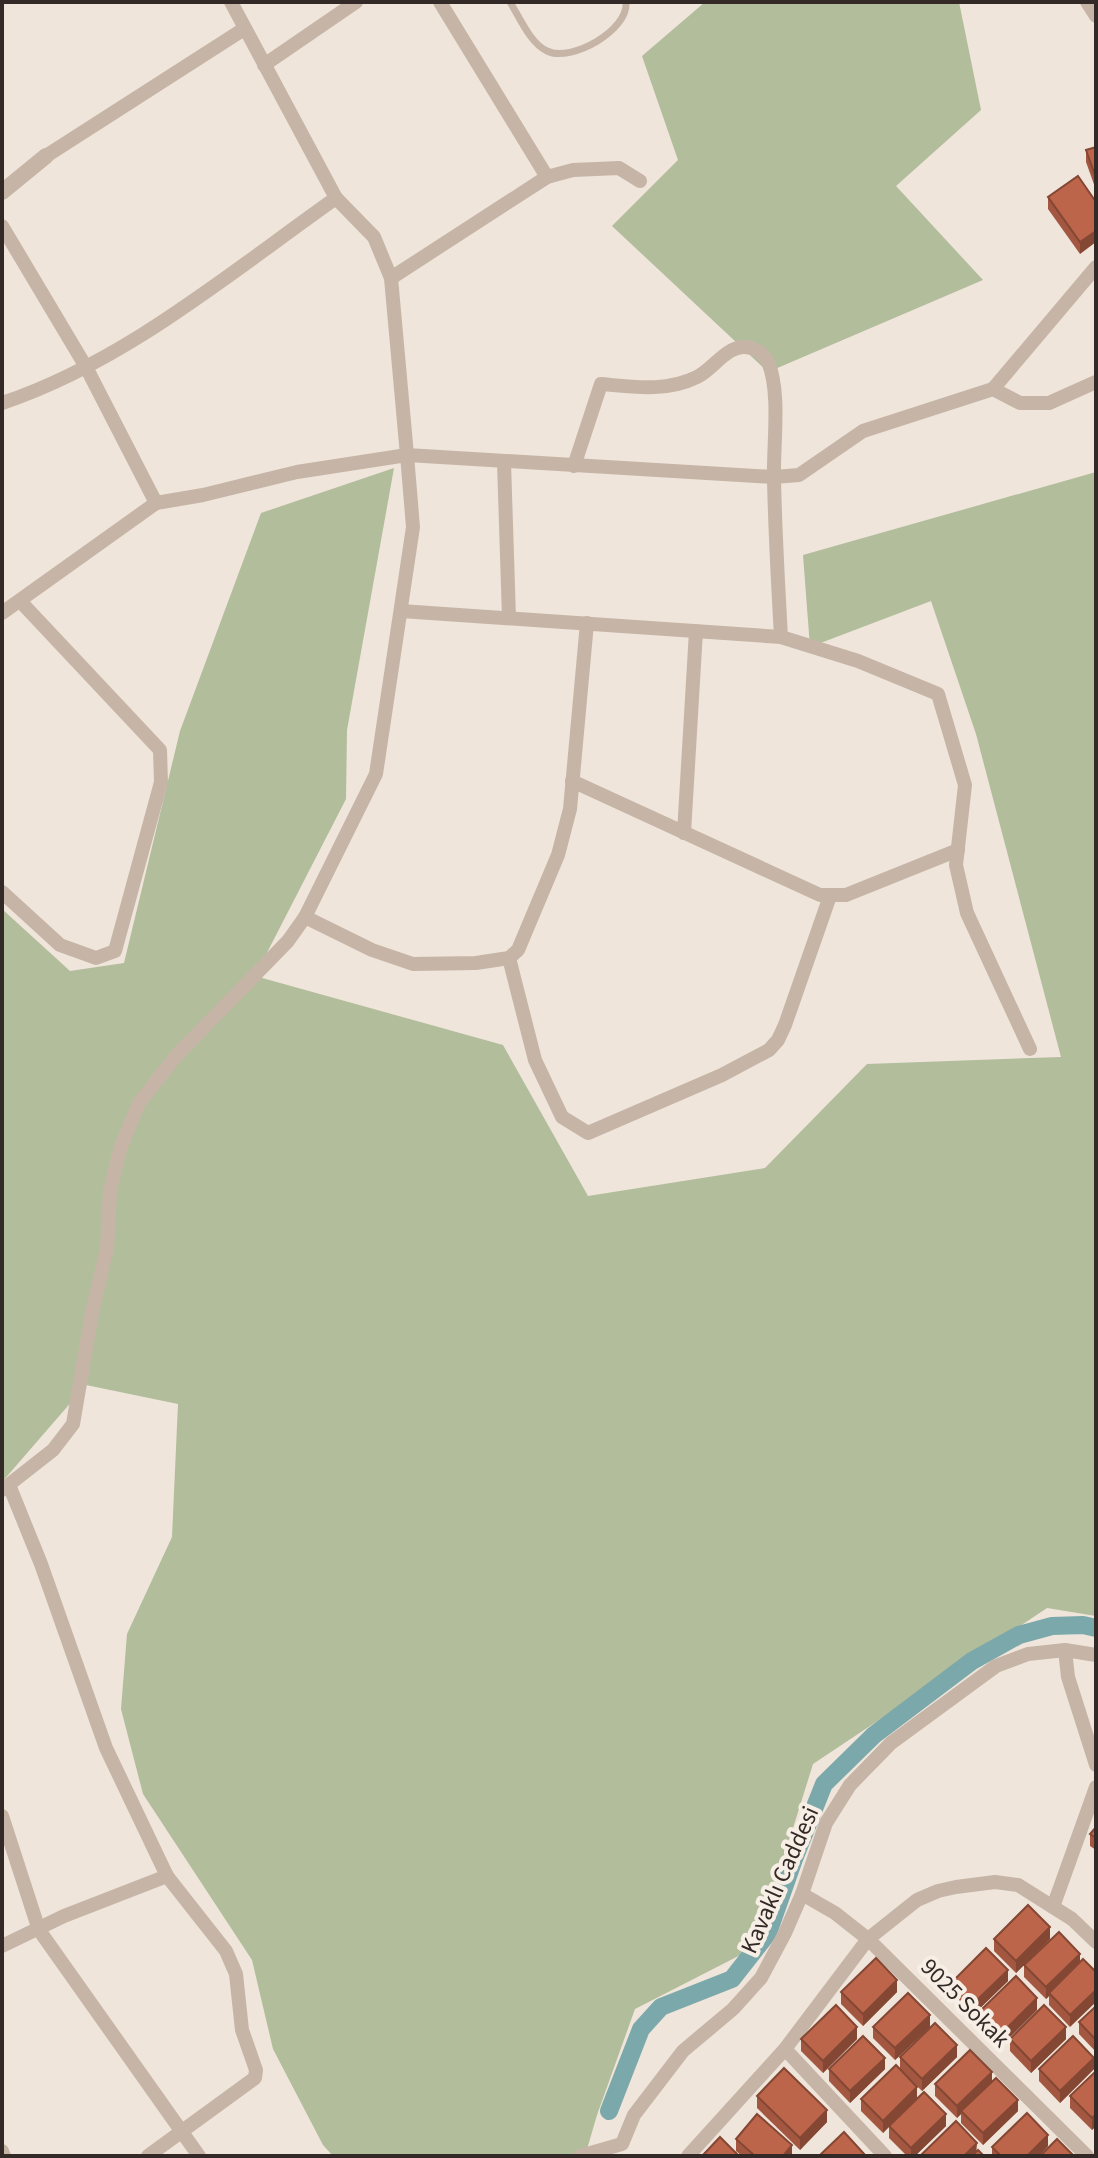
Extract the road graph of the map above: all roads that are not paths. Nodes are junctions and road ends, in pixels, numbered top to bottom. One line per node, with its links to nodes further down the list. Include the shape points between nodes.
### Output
1 (231, 2): 8 (street)
2 (356, 2): 9 (street)
3 (440, 2): 12 (street)
4 (510, 2): 5 (lane, via 539,46 559,55 616,29)
5 (626, 2)
6 (1087, 2): 7 (street)
7 (1096, 16)
8 (244, 29): 9 (street); 10 (street)
9 (264, 65): 15 (street)
10 (46, 156): 11 (street); 14 (street)
11 (2, 176)
12 (547, 177): 13 (street, via 619,168); 18 (street)
13 (640, 181)
14 (2, 192)
15 (336, 198): 18 (street, via 374,237); 19 (street, via 123,349)
16 (2, 226): 19 (street)
17 (1096, 267): 21 (street)
18 (391, 278): 23 (street)
19 (86, 367): 22 (street); 27 (street)
20 (1096, 382): 21 (street, via 1049,403 1020,403)
21 (993, 389): 26 (street, via 863,431 799,475)
22 (2, 403)
23 (407, 455): 24 (street); 27 (street); 29 (street, via 413,527)
24 (504, 462): 25 (street); 31 (street)
25 (574, 466): 26 (street); 26 (street, via 601,384 657,388 685,382 743,347 758,351 768,362)
26 (774, 477): 34 (street)
27 (156, 503): 28 (street)
28 (20, 601): 30 (street); 38 (street, via 160,750 161,782 115,951 96,958 60,945)
29 (401, 611): 31 (street); 40 (street, via 376,774)
30 (2, 613)
31 (509, 618): 32 (street)
32 (587, 623): 33 (street); 35 (street)
33 (696, 631): 34 (street); 36 (street)
34 (781, 637): 37 (street, via 938,694 965,785)
35 (572, 781): 36 (street); 41 (street, via 558,855 518,950)
36 (684, 833): 39 (street)
37 (958, 850): 39 (street, via 846,895); 42 (street, via 956,865 967,913)
38 (2, 892)
39 (830, 896): 41 (street, via 785,1025 769,1050 588,1133 562,1117 535,1060)
40 (305, 917): 41 (street, via 413,964); 43 (street, via 139,1103 110,1190 107,1248 73,1424 53,1450)
41 (509, 958)
42 (1030, 1049)
43 (6, 1488): 49 (street, via 41,1564 106,1748)
44 (1065, 1650): 45 (street, Kavaklı Caddesi); 46 (street, via 1068,1677); 50 (street, Kavaklı Caddesi, via 1028,1654 996,1666 891,1743 850,1785 826,1823)
45 (1096, 1655)
46 (1096, 1765)
47 (1096, 1787): 51 (street)
48 (3, 1823): 52 (street)
49 (167, 1876): 52 (street); 57 (street, via 226,1951 236,1974 242,2030 256,2070 253,2081)
50 (802, 1894): 53 (street, 9025 Sokak); 58 (street, Kavaklı Caddesi, via 761,1978 683,2051 634,2115)
51 (1053, 1907): 53 (street, via 1018,1885 956,1887 917,1900); 54 (street)
52 (39, 1930): 55 (street); 57 (street)
53 (868, 1939): 56 (street); 64 (street, 9025 Sokak)
54 (1096, 1942)
55 (2, 1946)
56 (785, 2049): 62 (street); 63 (street)
57 (182, 2133): 59 (street); 60 (street)
58 (616, 2150): 61 (street, Kavaklı Caddesi)
59 (148, 2156)
60 (199, 2156)
61 (580, 2156)
62 (688, 2156)
63 (885, 2156)
64 (1087, 2156)

